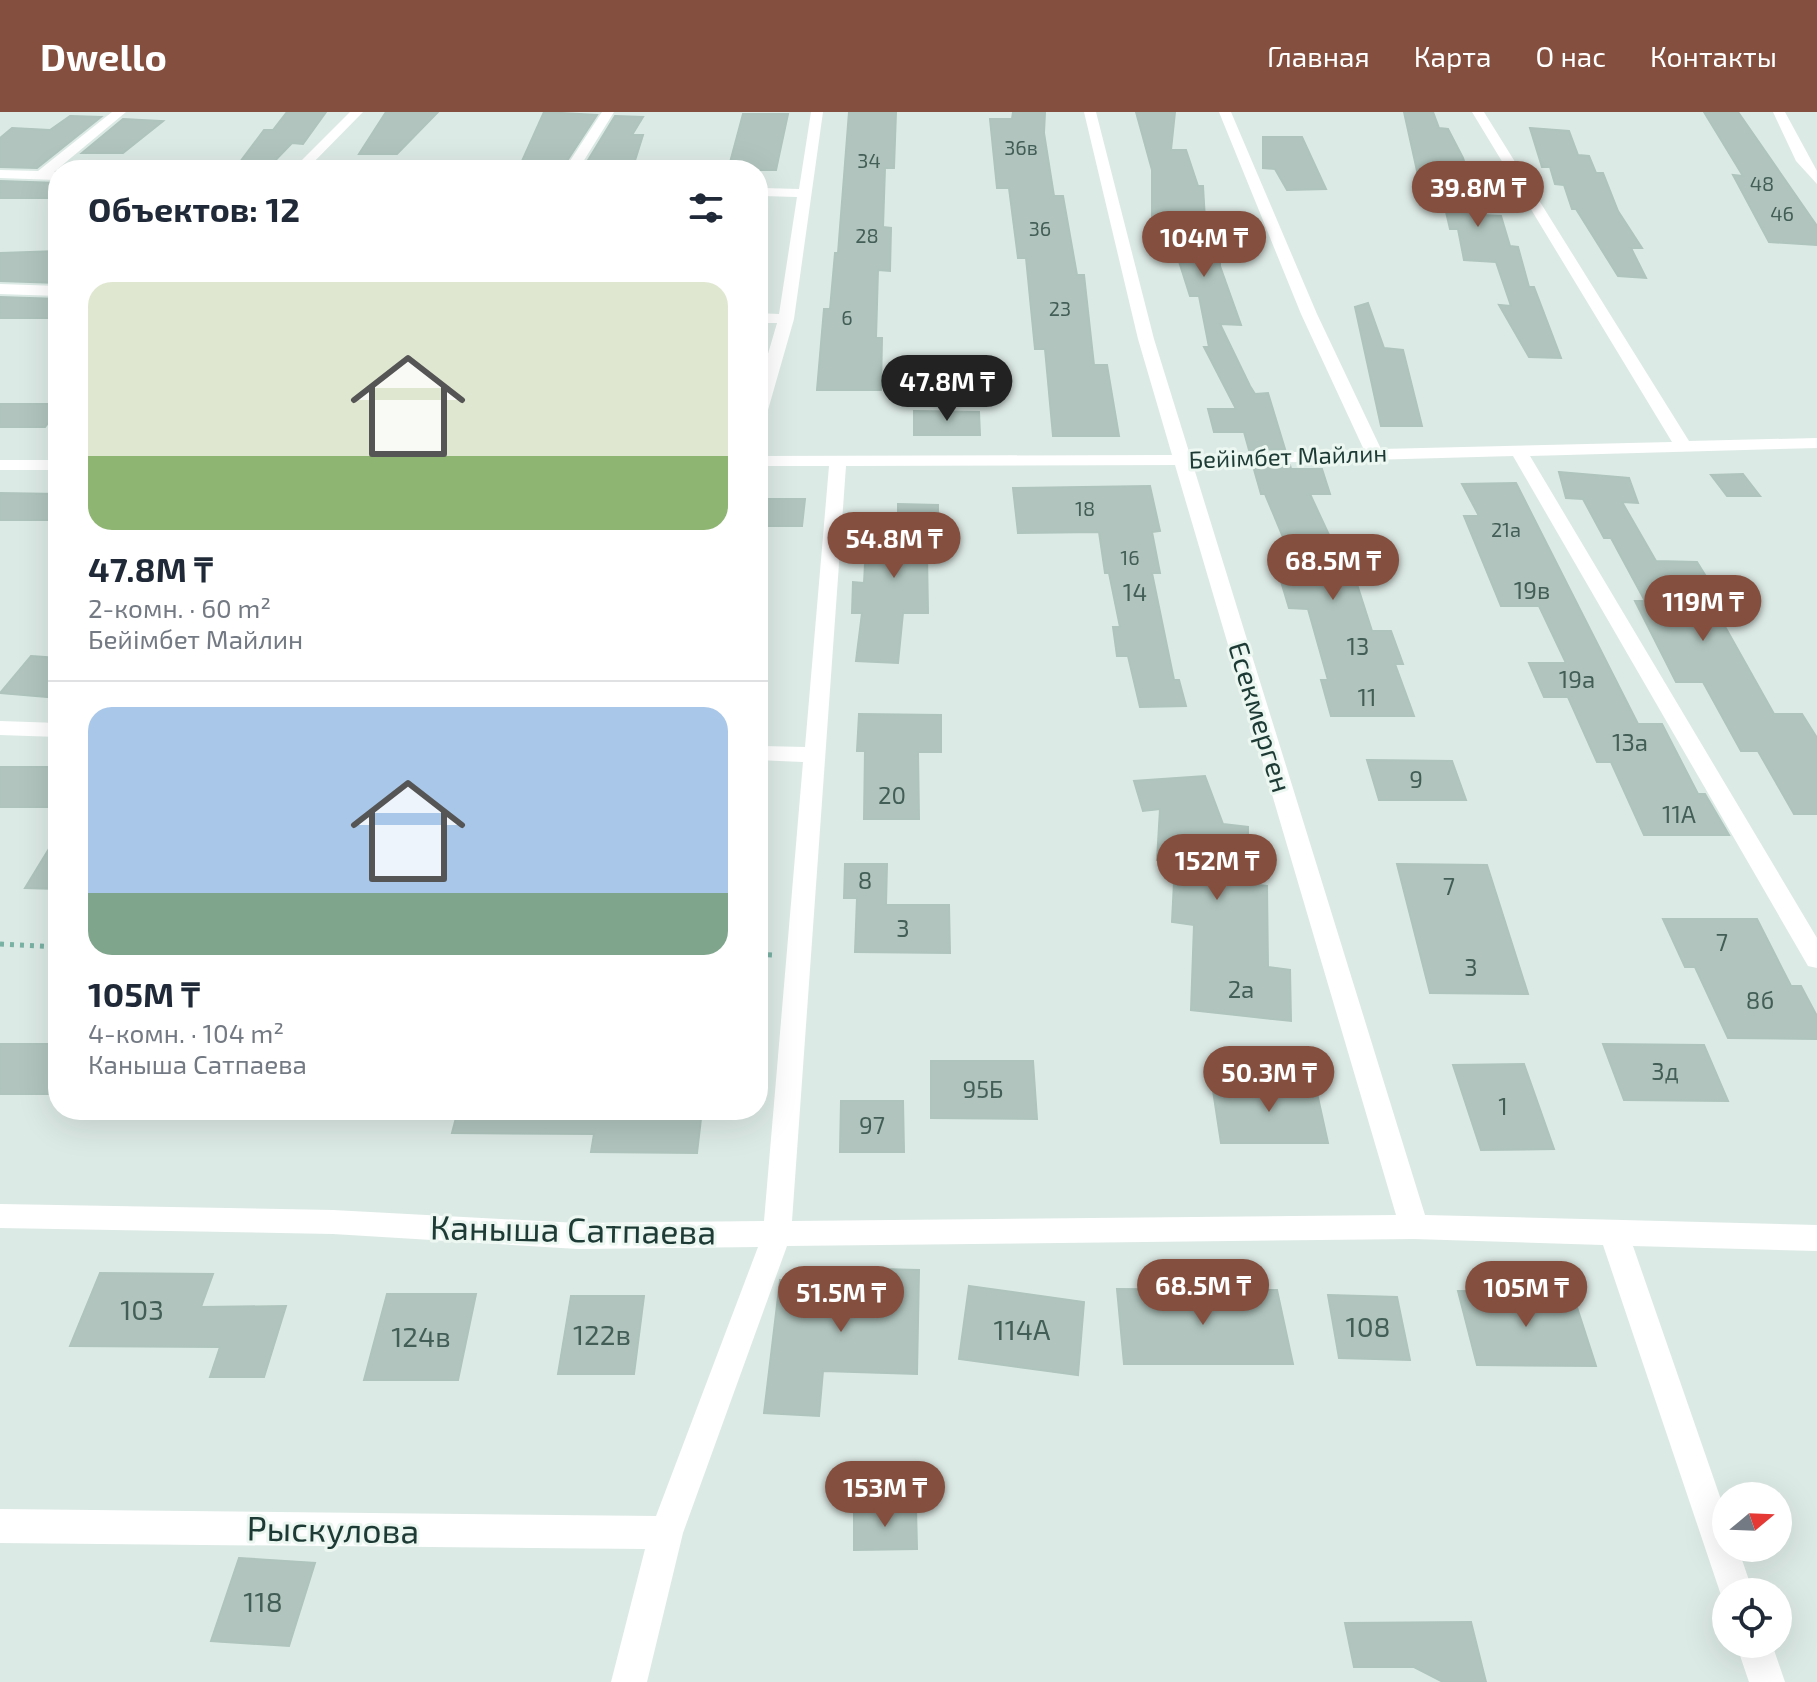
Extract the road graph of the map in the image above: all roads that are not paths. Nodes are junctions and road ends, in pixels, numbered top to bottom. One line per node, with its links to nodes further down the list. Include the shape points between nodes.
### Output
1 (120, 112): 9 (street)
2 (357, 112): 10 (street)
3 (608, 112): 11 (street)
4 (817, 112): 18 (street)
5 (1090, 112): 28 (street, Eсекмерген)
6 (1225, 112): 27 (street)
7 (1478, 112): 25 (street)
8 (1779, 112): 16 (street)
9 (61, 160)
10 (309, 160)
11 (577, 160)
12 (48, 170): 14 (street)
13 (0, 174): 14 (street)
14 (42, 175): 15 (street)
15 (48, 175)
16 (1817, 180)
17 (768, 192): 18 (street)
18 (803, 193): 22 (street)
19 (0, 289): 20 (street)
20 (48, 291)
21 (768, 318): 22 (street)
22 (786, 319): 23 (street)
23 (768, 382)
24 (1817, 443): 25 (street, Бейімбет Майлин)
25 (1684, 447): 26 (street, Бейімбет Майлин)
26 (1518, 450): 27 (street, Бейімбет Майлин); 37 (street)
27 (1375, 455): 28 (street, Бейімбет Майлин)
28 (1182, 460): 30 (street, Бейімбет Майлин); 39 (street, Eсекмерген)
29 (768, 461): 30 (street, Бейімбет Майлин)
30 (838, 461): 36 (street)
31 (0, 465): 32 (street)
32 (48, 465)
33 (0, 728): 34 (street)
34 (48, 730)
35 (768, 753): 36 (street)
36 (815, 755): 40 (street)
37 (1817, 959)
38 (0, 1216): 40 (street, Каныша Сатпаева, via 333,1222 578,1236)
39 (1414, 1227): 40 (street, Каныша Сатпаева); 41 (street, Каныша Сатпаева)
40 (777, 1234): 44 (street)
41 (1614, 1234): 42 (street, Каныша Сатпаева); 45 (street)
42 (1817, 1238)
43 (0, 1526): 44 (street, Рыскулова)
44 (666, 1533): 47 (street)
45 (1731, 1578)
46 (1759, 1658): 48 (street)
47 (629, 1682)
48 (1767, 1682)

